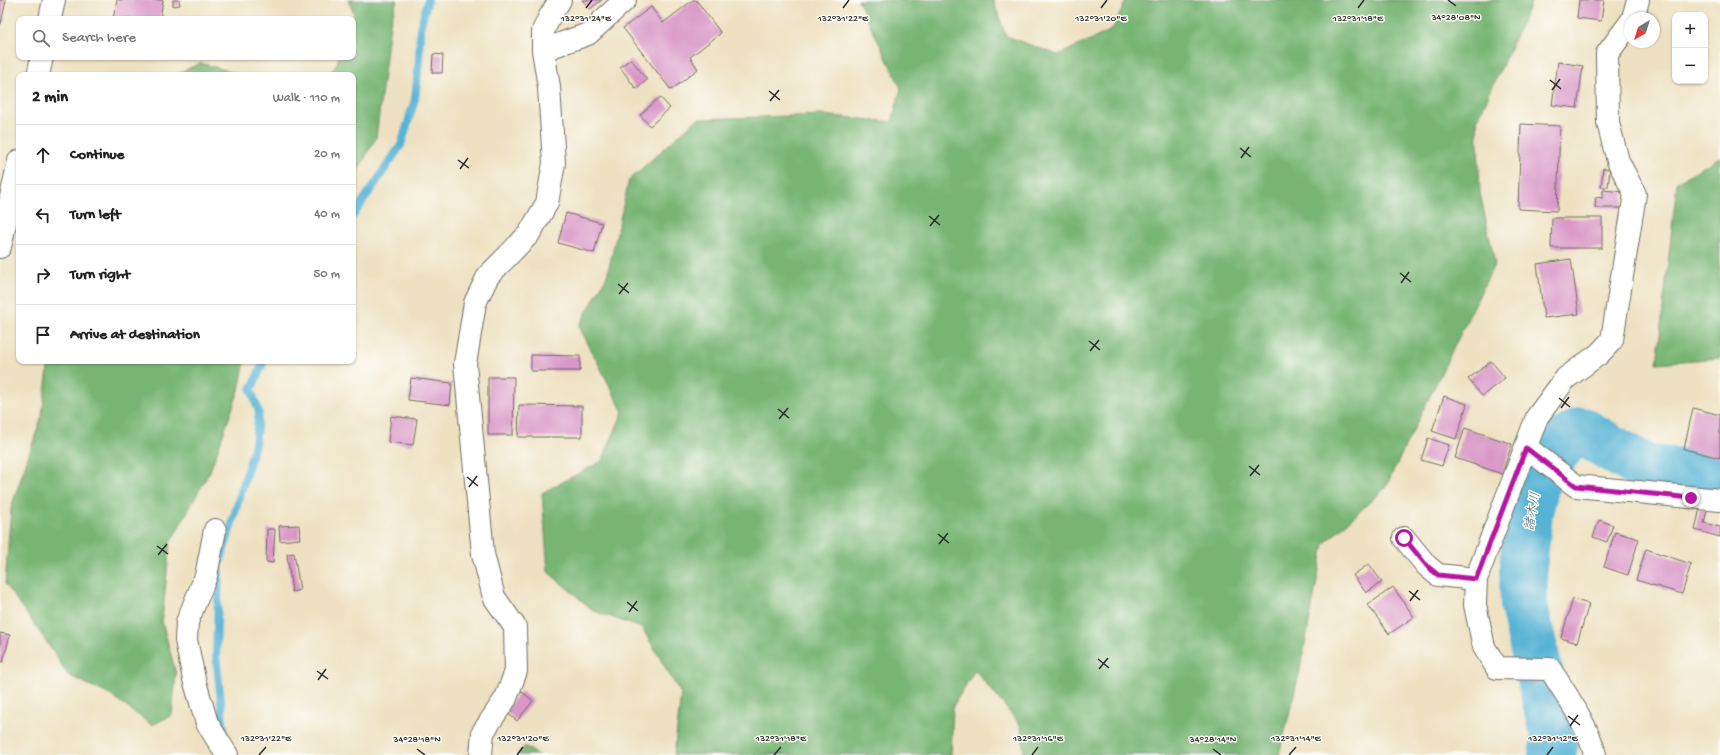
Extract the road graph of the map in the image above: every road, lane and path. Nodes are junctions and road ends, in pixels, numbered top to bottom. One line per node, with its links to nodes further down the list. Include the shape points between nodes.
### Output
1 (54, 0): 6 (street)
2 (560, 0): 8 (street, via 542,31)
3 (625, 0): 8 (street, via 588,34)
4 (1638, 0): 5 (street)
5 (1635, 12)
6 (51, 16)
7 (1624, 31): 13 (street, via 1607,54 1608,123 1618,161 1635,194 1612,340 1599,354 1566,378 1537,417)
8 (543, 50): 19 (street, via 549,88 554,163 547,203 530,234 488,276 475,303 465,364 483,554 494,597 515,627 516,672 506,698 483,732)
9 (41, 60): 10 (street)
10 (39, 72)
11 (16, 175): 12 (street)
12 (0, 247)
13 (1526, 448): 14 (street, via 1576,486); 17 (street)
14 (1720, 500)
15 (215, 530): 18 (street, via 206,576 187,622 186,640 207,723)
16 (1404, 538): 17 (street, via 1427,566 1438,575)
17 (1476, 579): 20 (street, via 1475,605 1484,647 1497,668 1550,669 1574,708)
18 (227, 755)
19 (481, 755)
20 (1595, 755)

